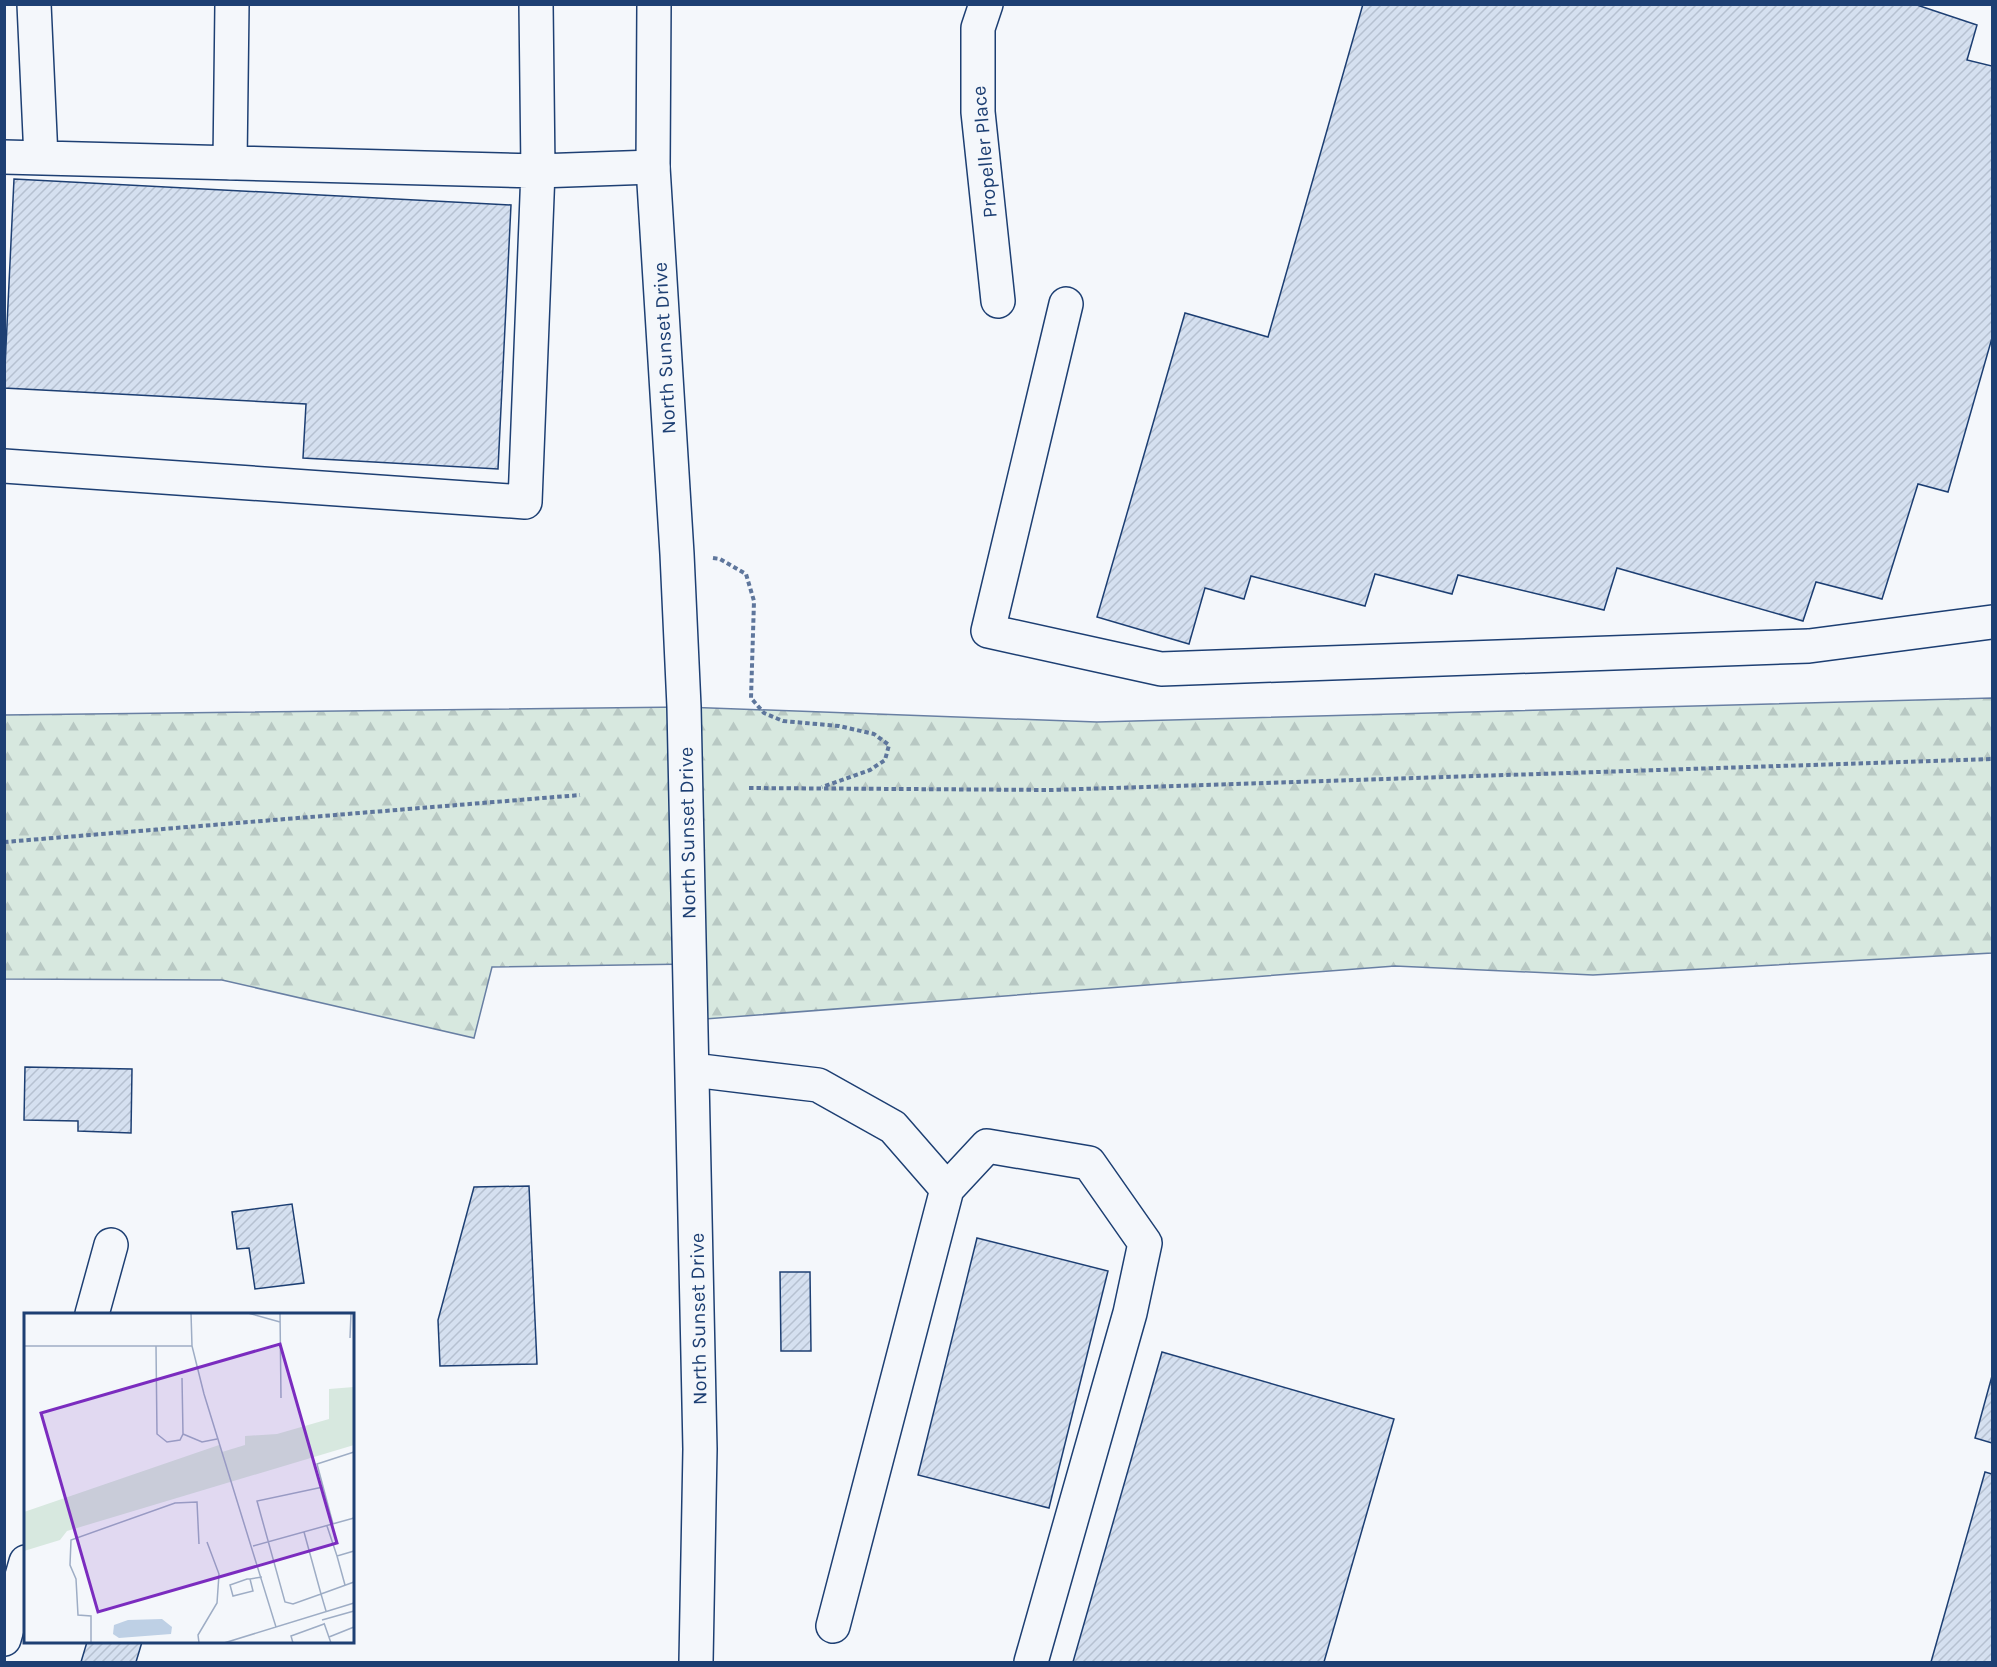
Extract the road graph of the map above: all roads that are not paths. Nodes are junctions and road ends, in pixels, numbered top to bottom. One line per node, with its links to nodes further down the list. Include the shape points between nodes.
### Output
1 (34, 4): 7 (main road)
2 (232, 4): 8 (main road)
3 (536, 4): 10 (main road)
4 (654, 4): 9 (main road, North Sunset Drive)
5 (986, 4): 11 (main road, Propeller Place, via 978,28 978,112)
6 (4, 157): 7 (main road)
7 (41, 158): 8 (main road)
8 (230, 163): 10 (main road)
9 (653, 167): 10 (main road); 15 (main road, North Sunset Drive, via 684,707)
10 (538, 171): 13 (main road, via 525,502)
11 (999, 301)
12 (1066, 304): 14 (main road, via 987,631 1161,669 1809,646)
13 (4, 466)
14 (1992, 622)
15 (693, 1070): 16 (main road, via 818,1085 893,1127); 22 (main road, North Sunset Drive, via 700,1449)
16 (947, 1189): 20 (main road); 23 (main road, via 987,1146 1089,1163 1145,1243 1130,1313)
17 (111, 1245): 18 (main road)
18 (92, 1313)
19 (24, 1569): 21 (main road)
20 (833, 1626)
21 (4, 1639)
22 (696, 1662)
23 (1031, 1662)

